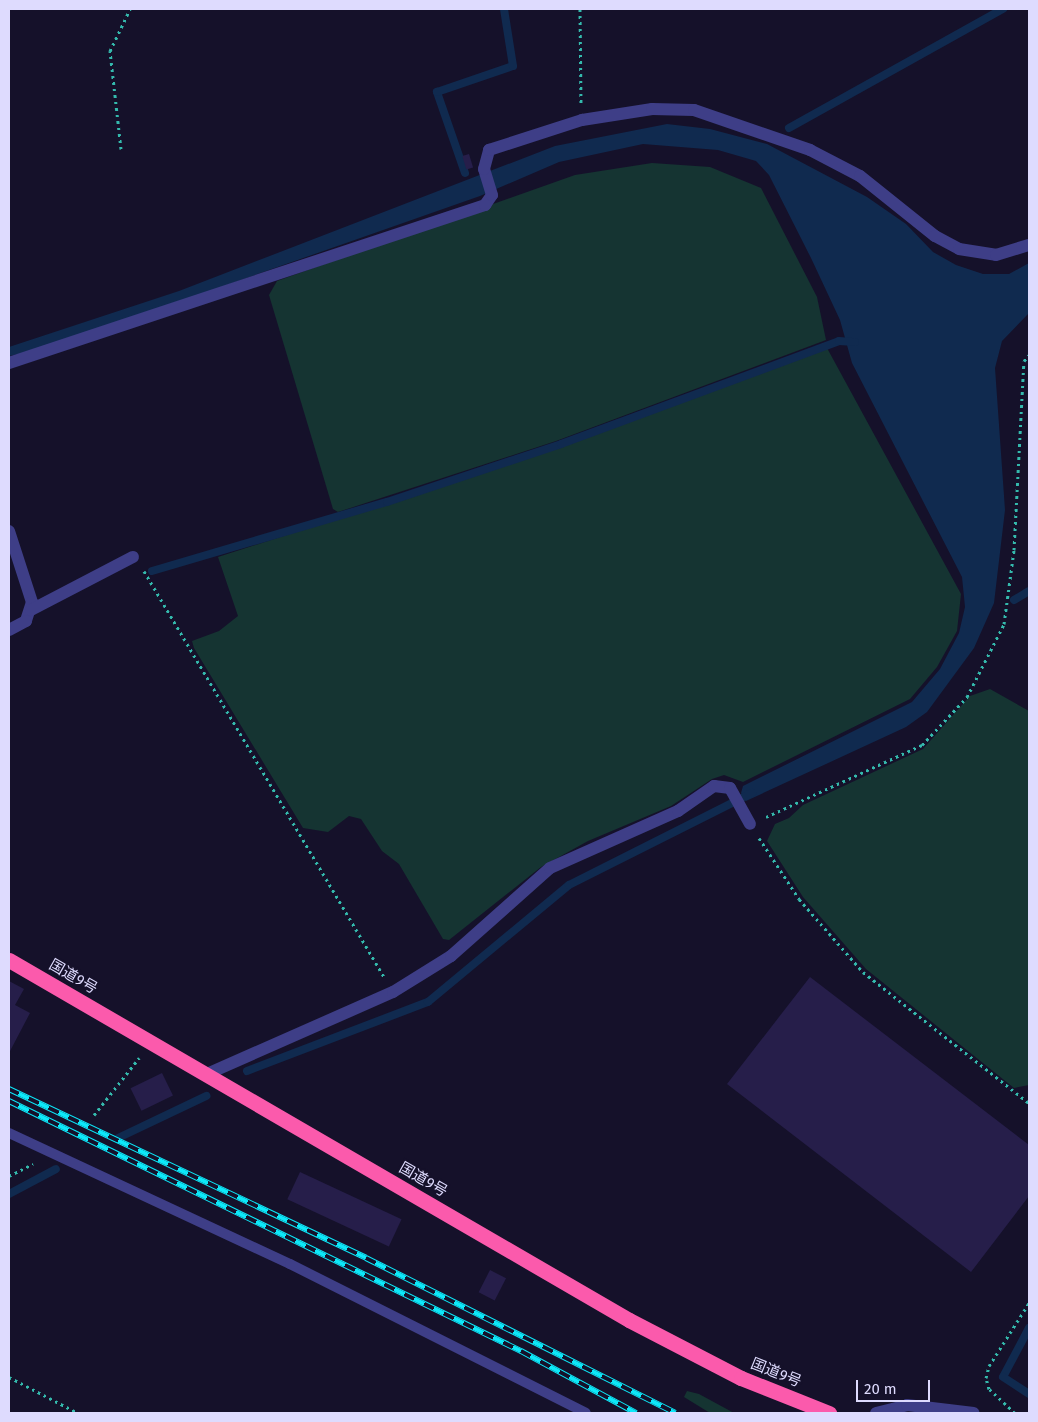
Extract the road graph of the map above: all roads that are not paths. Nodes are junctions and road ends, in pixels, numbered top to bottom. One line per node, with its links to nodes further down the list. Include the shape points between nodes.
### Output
1 (1029, 245): 2 (street, via 996,255 959,249 934,236 860,176 810,150 737,121 694,110 652,109 582,120 489,150 484,169 490,190 485,205)
2 (9, 362)
3 (9, 531): 5 (street, via 28,580)
4 (133, 557): 5 (street)
5 (31, 610): 6 (street, via 26,621)
6 (9, 630)
7 (750, 824): 9 (street, via 734,794 722,785 714,786 678,811 550,868 451,956 393,992)
8 (9, 960): 9 (highway, 国道9号)
9 (207, 1074): 12 (highway, 国道9号, via 629,1320 741,1378)
10 (9, 1133): 11 (lane, via 290,1264)
11 (586, 1413)
12 (829, 1413)
13 (876, 1413): 14 (street, via 907,1405)
14 (974, 1413)

